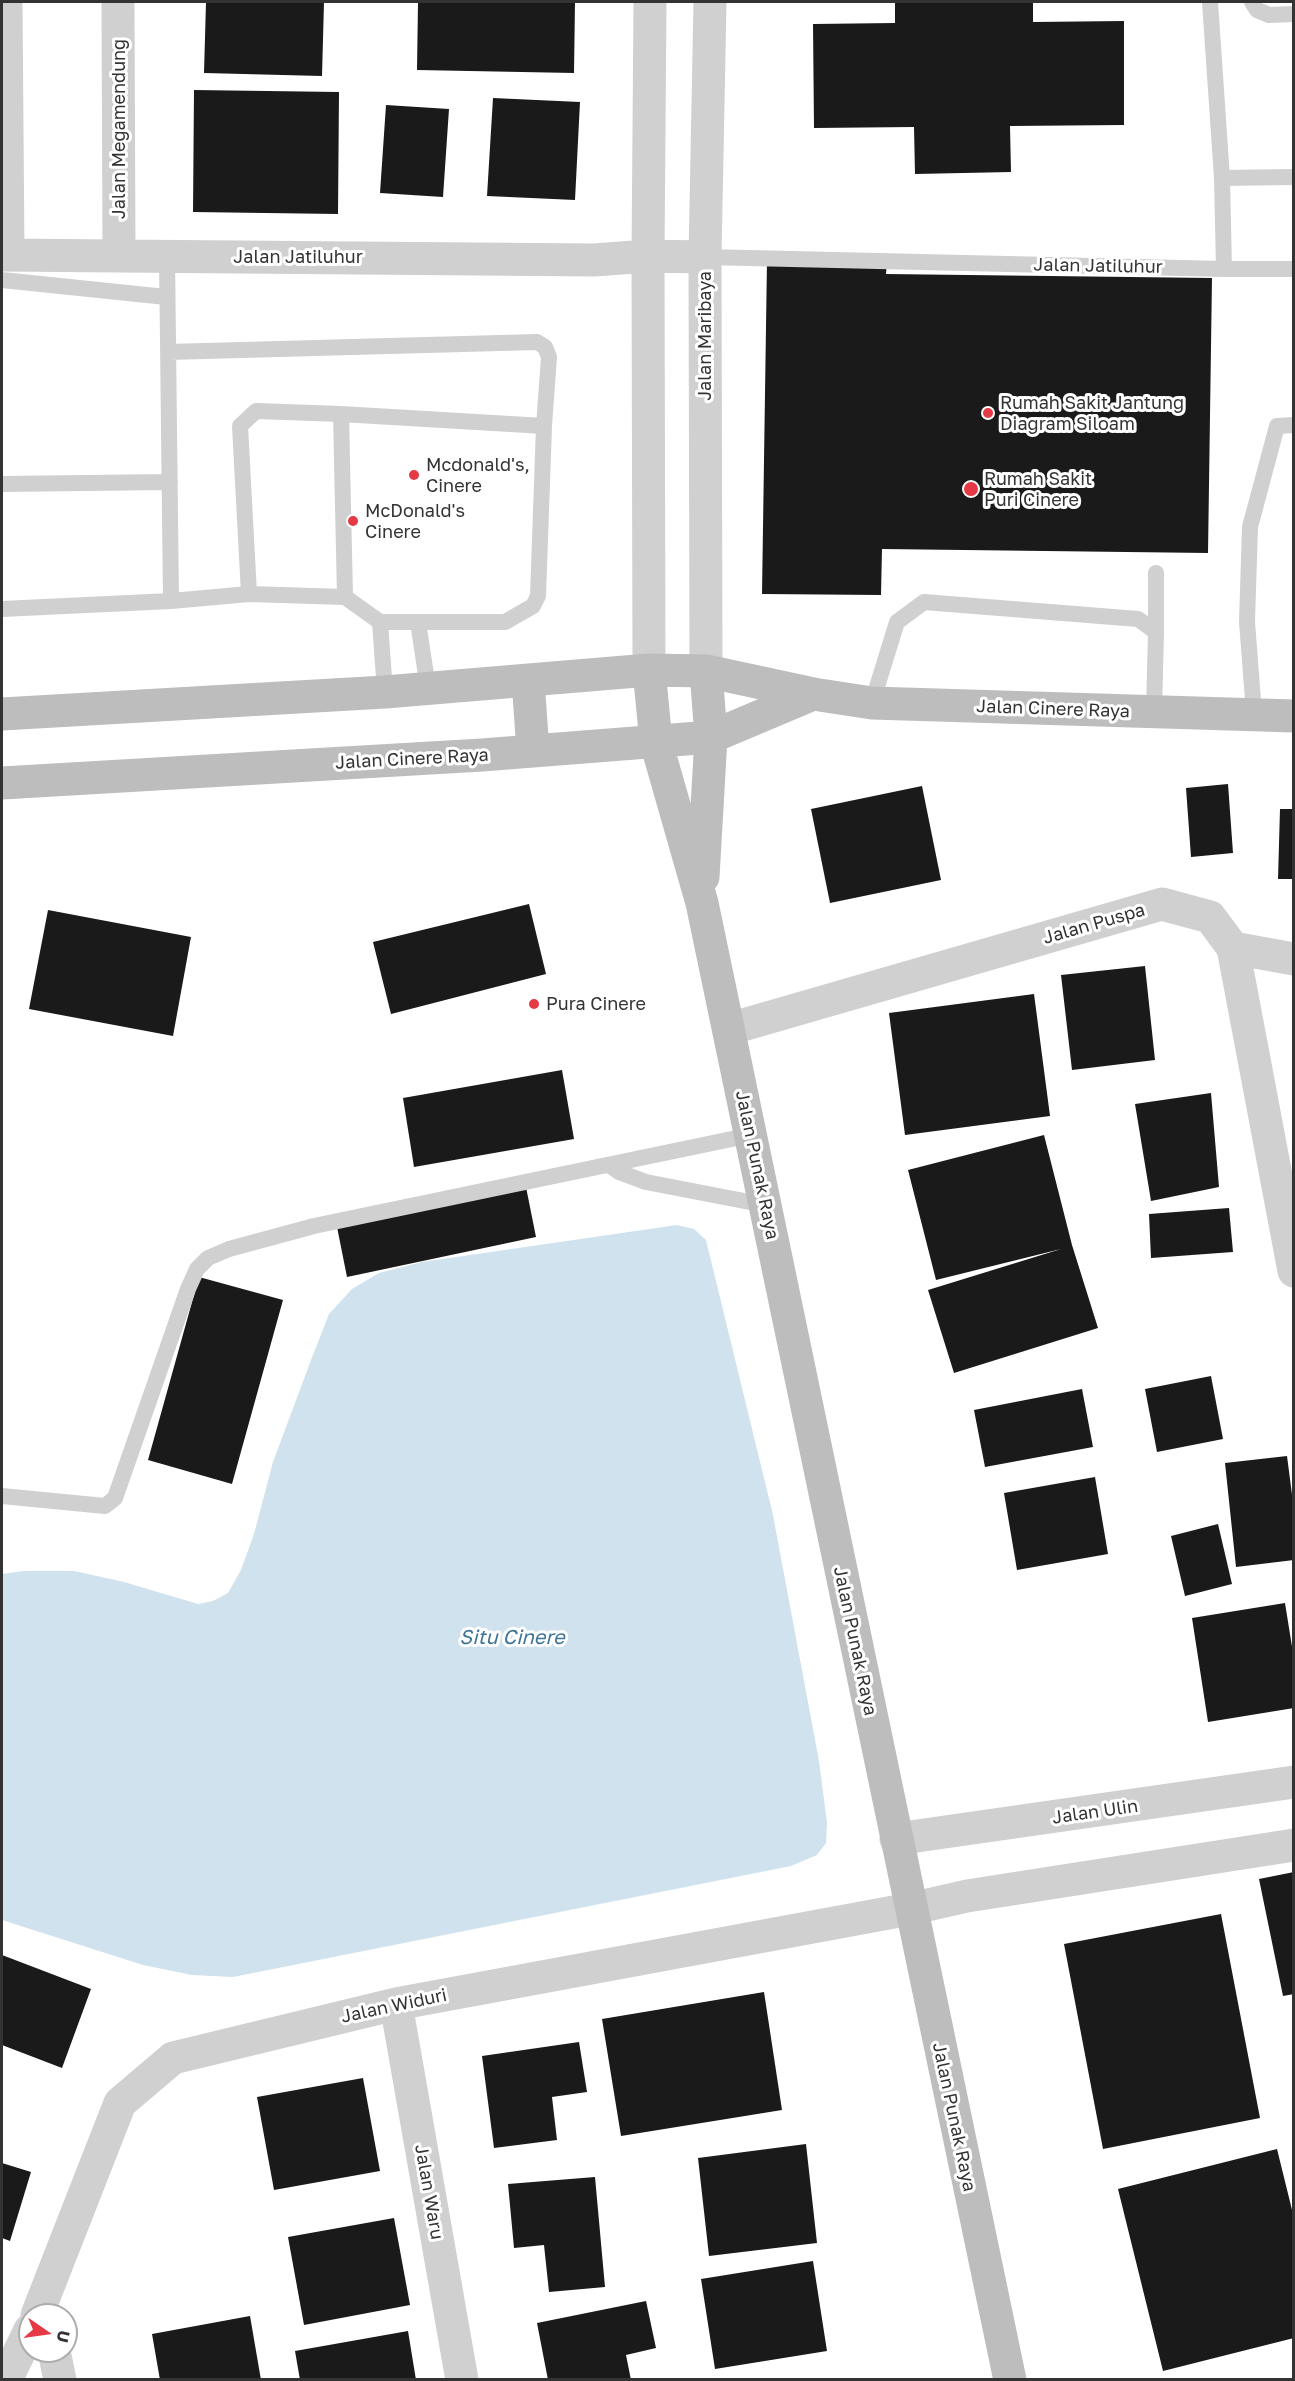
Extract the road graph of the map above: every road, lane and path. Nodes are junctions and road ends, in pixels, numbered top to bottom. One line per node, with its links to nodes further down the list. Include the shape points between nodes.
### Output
1 (6, 2): 14 (street)
2 (118, 2): 10 (street, Jalan Megamendung)
3 (650, 2): 12 (street)
4 (710, 2): 13 (street, Jalan Maribaya)
5 (1210, 2): 9 (lane)
6 (1252, 2): 7 (lane, via 1257,10 1269,15)
7 (1293, 14)
8 (1293, 177): 9 (lane)
9 (1222, 178): 15 (lane)
10 (119, 256): 11 (street, Jalan Jatiluhur); 14 (street, Jalan Jatiluhur)
11 (167, 256): 12 (street, Jalan Jatiluhur, via 594,260); 17 (lane)
12 (648, 256): 13 (street, Jalan Jatiluhur); 32 (street)
13 (705, 257): 15 (lane, Jalan Jatiluhur); 33 (street, Jalan Maribaya)
14 (4, 263): 17 (lane)
15 (1224, 269): 16 (lane, Jalan Jatiluhur)
16 (1293, 269)
17 (166, 297): 18 (lane)
18 (168, 352): 21 (lane, via 537,342 545,347 549,357); 22 (lane)
19 (341, 414): 21 (lane); 25 (lane, via 256,411 240,426); 26 (lane)
20 (1293, 425): 40 (lane, via 1277,426 1250,527 1247,622)
21 (544, 426): 30 (lane, via 538,596 533,606 505,622)
22 (170, 482): 23 (lane); 27 (lane)
23 (2, 484)
24 (1156, 573): 31 (lane)
25 (249, 594): 26 (lane); 27 (lane)
26 (345, 597): 29 (lane)
27 (171, 601): 28 (lane)
28 (2, 609)
29 (380, 622): 30 (lane); 36 (lane)
30 (418, 622): 35 (lane)
31 (1156, 632): 38 (lane, via 1138,619 924,602 897,622); 39 (lane)
32 (649, 670): 33 (main road, Jalan Cinere Raya); 34 (main road, Jalan Cinere Raya); 44 (main road, Jalan Punak Raya)
33 (706, 671): 37 (main road, Jalan Cinere Raya); 43 (main road, Jalan Punak Raya)
34 (528, 680): 35 (main road, Jalan Cinere Raya); 45 (main road)
35 (428, 688): 36 (main road, Jalan Cinere Raya)
36 (385, 692): 41 (main road, Jalan Cinere Raya)
37 (813, 694): 38 (main road, Jalan Cinere Raya); 43 (main road, Jalan Cinere Raya)
38 (872, 703): 39 (main road, Jalan Cinere Raya)
39 (1154, 712): 40 (main road, Jalan Cinere Raya)
40 (1254, 713): 42 (main road, Jalan Cinere Raya)
41 (2, 714)
42 (1293, 716)
43 (711, 737): 44 (main road, Jalan Cinere Raya); 47 (main road, Jalan Punak Raya)
44 (656, 742): 45 (main road, Jalan Cinere Raya); 47 (main road, Jalan Punak Raya)
45 (533, 751): 46 (main road, Jalan Cinere Raya)
46 (2, 783)
47 (702, 903): 50 (main road, Jalan Punak Raya)
48 (1233, 948): 49 (street); 50 (street, Jalan Puspa, via 1210,916 1162,904); 54 (street, Jalan Puspa)
49 (1293, 959)
50 (729, 1029): 51 (main road, Jalan Punak Raya)
51 (751, 1136): 52 (lane); 53 (main road, Jalan Punak Raya)
52 (609, 1165): 53 (lane, via 646,1182); 55 (lane, via 314,1226 208,1258 197,1269 188,1288 115,1498 105,1506)
53 (765, 1205): 57 (main road, Jalan Punak Raya)
54 (1293, 1271)
55 (2, 1496)
56 (1293, 1782): 57 (street, Jalan Ulin)
57 (896, 1839): 59 (main road, Jalan Punak Raya)
58 (1293, 1845): 59 (street, via 967,1896)
59 (910, 1909): 60 (street, Jalan Widuri); 67 (main road, Jalan Punak Raya)
60 (396, 2004): 61 (street, Jalan Widuri, via 173,2058 120,2103); 66 (street, Jalan Waru)
61 (44, 2303)
62 (18, 2356): 64 (street, Jalan Widuri)
63 (57, 2363): 65 (street)
64 (6, 2379)
65 (60, 2379)
66 (462, 2379)
67 (1010, 2379)

